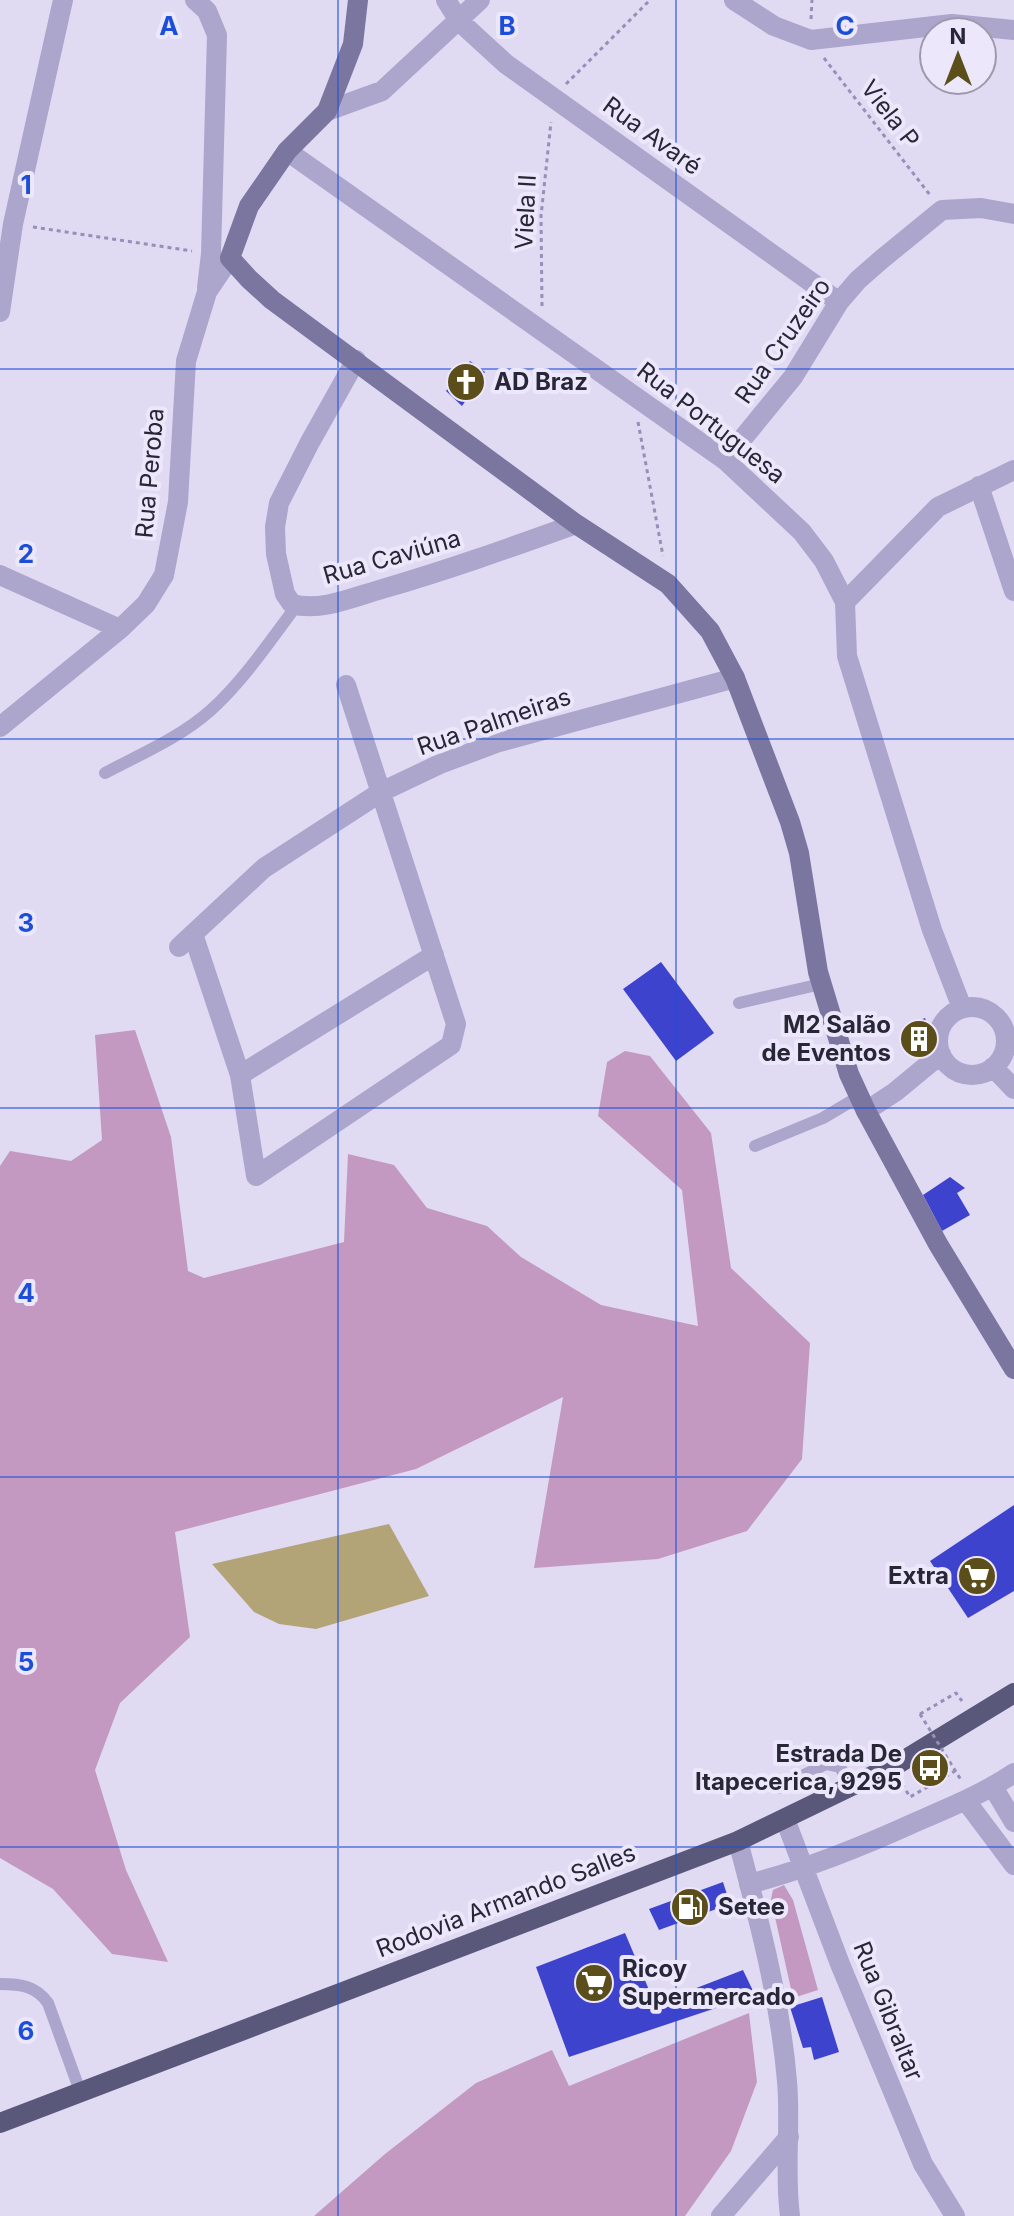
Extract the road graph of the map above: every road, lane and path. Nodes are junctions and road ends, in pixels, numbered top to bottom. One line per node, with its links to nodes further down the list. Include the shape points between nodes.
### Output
1 (63, 0): 16 (street)
2 (195, 0): 17 (street, via 207,11 217,35)
3 (358, 0): 12 (main road, via 353,44)
4 (446, 0): 8 (street, Rua Avaré)
5 (480, 0): 8 (street)
6 (650, 0): 11 (path)
7 (734, 0): 10 (street, via 774,26)
8 (459, 21): 11 (street, Rua Avaré, via 506,64); 12 (street, via 382,91)
9 (1014, 30): 10 (street, via 952,24)
10 (811, 40): 14 (path, Viela P)
11 (554, 97): 18 (street, Rua Avaré); 20 (path, Viela II, via 541,216)
12 (327, 111): 13 (main road)
13 (287, 151): 17 (main road); 20 (street, Rua Portuguesa)
14 (942, 210): 15 (street, via 981,208); 18 (street, Rua Cruzeiro)
15 (1014, 214)
16 (7, 227): 17 (path); 19 (street)
17 (220, 256): 21 (main road); 32 (street, Rua Peroba, via 186,361 178,502 164,575 146,604)
18 (839, 302): 23 (street, Rua Cruzeiro, via 793,377)
19 (0, 312)
20 (543, 330): 22 (street, Rua Portuguesa)
21 (356, 360): 26 (main road); 31 (street, Rua Caviúna, via 279,503 276,554 285,594)
22 (632, 393): 23 (street, Rua Portuguesa); 28 (path)
23 (725, 460): 30 (street, Rua Portuguesa, via 802,532)
24 (1014, 470): 25 (street)
25 (979, 486): 29 (street); 30 (street, via 938,507)
26 (576, 524): 28 (main road); 31 (street, Rua Caviúna, via 445,571 328,605)
27 (0, 575): 32 (street)
28 (668, 584): 33 (main road, via 710,631)
29 (1014, 591)
30 (845, 602): 41 (street, Rua Portuguesa, via 847,656 932,930)
31 (297, 605): 36 (lane, via 211,710)
32 (120, 629): 35 (street, Rua Peroba)
33 (735, 678): 37 (street, Rua Palmeiras, via 499,742); 39 (main road, via 799,853)
34 (346, 685): 37 (street)
35 (0, 727)
36 (105, 773)
37 (381, 792): 38 (street); 44 (street, Rua Palmeiras, via 264,868 186,941)
38 (434, 955): 44 (street); 44 (street, via 456,1024 451,1045 256,1176)
39 (821, 984): 40 (lane); 46 (main road)
40 (739, 1003)
41 (962, 1008): 42 (street, via 944,1021); 43 (street, via 983,1008 1004,1030 1005,1050)
42 (941, 1054): 43 (street, via 964,1074); 46 (street, via 895,1092)
43 (993, 1067): 45 (street)
44 (240, 1075)
45 (1014, 1089)
46 (863, 1104): 47 (lane); 48 (main road, via 938,1244)
47 (755, 1146)
48 (1014, 1369)
49 (956, 1693): 51 (path, bridge, via 920,1714)
50 (1014, 1693): 54 (main road, Rodovia Armando Salles)
51 (955, 1771): 53 (path, bridge); 57 (path)
52 (1014, 1773): 55 (street)
53 (961, 1780)
54 (851, 1787): 56 (lane, via 840,1767 826,1764); 59 (main road, Rodovia Armando Salles)
55 (993, 1787): 58 (street); 60 (street)
56 (778, 1788)
57 (910, 1797)
58 (966, 1801): 62 (street); 63 (street)
59 (785, 1819): 61 (main road, Rodovia Armando Salles); 63 (street, Rua Gibraltar)
60 (1014, 1822)
61 (738, 1841): 64 (street); 66 (main road, Rodovia Armando Salles)
62 (1014, 1865)
63 (805, 1868): 64 (street); 71 (street, Rua Gibraltar, via 923,2164)
64 (749, 1884): 68 (street, via 779,2017)
65 (0, 1984): 66 (lane, via 40,1992)
66 (80, 2091): 67 (main road, Rodovia Armando Salles)
67 (0, 2123)
68 (789, 2137): 69 (street); 70 (street)
69 (721, 2216)
70 (790, 2216)
71 (955, 2216)

